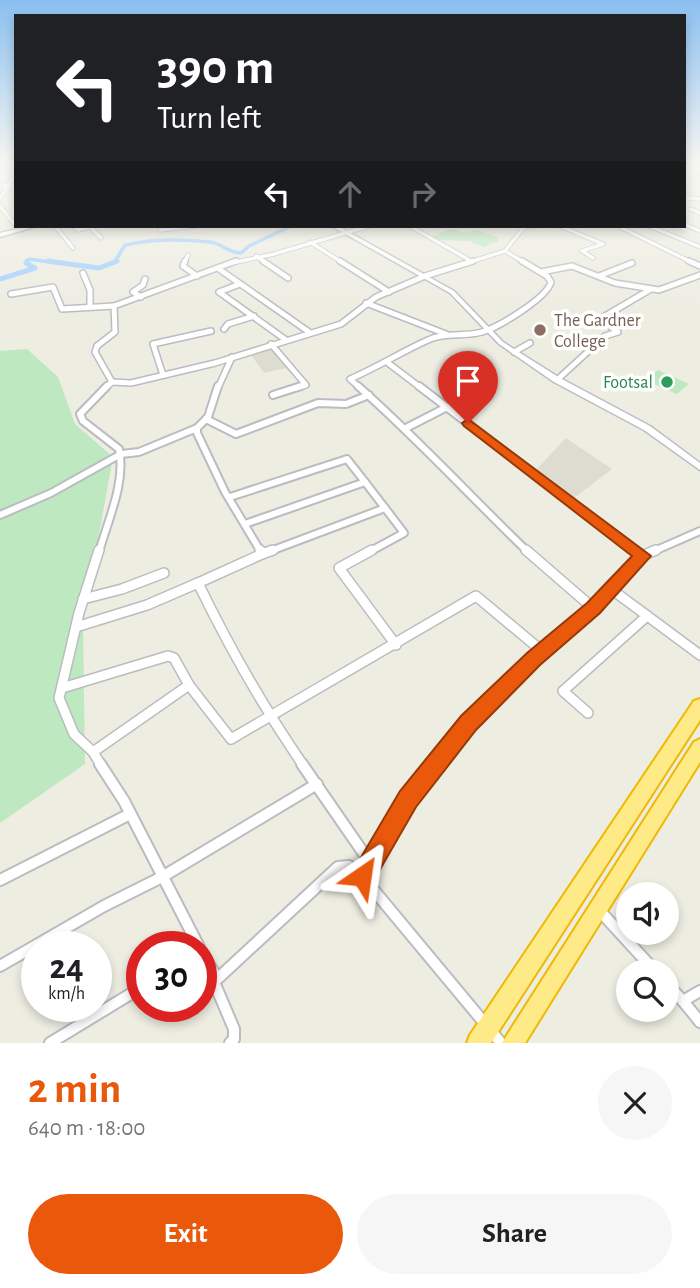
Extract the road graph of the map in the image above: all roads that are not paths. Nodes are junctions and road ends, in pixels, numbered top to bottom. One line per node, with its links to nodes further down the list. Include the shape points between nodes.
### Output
1 (57, 228): 16 (street)
2 (91, 228): 13 (street)
3 (172, 228): 11 (street)
4 (338, 228): 12 (street)
5 (359, 228): 12 (street)
6 (413, 228): 21 (street)
7 (523, 228): 17 (street)
8 (566, 228): 20 (street, via 603,244 582,250)
9 (622, 228): 23 (street)
10 (654, 228): 15 (street)
11 (160, 230)
12 (345, 231): 14 (street); 29 (street)
13 (101, 238)
14 (310, 242): 19 (street); 35 (street)
15 (700, 247)
16 (73, 248)
17 (505, 251): 21 (street); 25 (street)
18 (188, 255): 28 (street, via 183,266)
19 (256, 256): 24 (street); 31 (street)
20 (593, 258)
21 (471, 261): 29 (street)
22 (632, 263): 30 (street)
23 (700, 266)
24 (219, 269): 28 (street); 33 (street)
25 (541, 272): 30 (street, via 572,266); 43 (street, via 551,282 549,290)
26 (83, 273): 40 (street)
27 (700, 275): 34 (street)
28 (197, 276): 37 (street)
29 (425, 276): 35 (street); 43 (street, via 464,302)
30 (599, 276): 34 (street)
31 (288, 278)
32 (145, 279): 37 (street, via 134,292)
33 (240, 285): 41 (street, via 219,292); 45 (street)
34 (651, 289): 54 (street, via 600,318 618,332 605,336)
35 (389, 292): 38 (street)
36 (11, 294): 40 (street, via 53,287 62,309)
37 (141, 297): 39 (street)
38 (366, 303): 45 (street, via 347,321); 46 (street)
39 (114, 306): 40 (street); 55 (street, via 115,332 95,352)
40 (90, 307)
41 (254, 316): 42 (street); 47 (street)
42 (223, 329)
43 (486, 329): 46 (street); 50 (street)
44 (211, 331): 53 (street, via 153,344)
45 (309, 332): 47 (street)
46 (446, 334): 52 (street, via 418,344)
47 (286, 340): 49 (street)
48 (530, 343): 50 (street)
49 (271, 344): 51 (street); 56 (street, via 306,385)
50 (514, 352): 54 (street)
51 (232, 357): 53 (street); 59 (street)
52 (388, 363): 57 (street, via 350,379); 58 (street)
53 (163, 375): 55 (street)
54 (557, 380): 63 (street, via 647,428)
55 (112, 382): 62 (street, via 80,414)
56 (273, 395)
57 (369, 395): 59 (street, via 346,404 318,403 236,435); 60 (street)
58 (447, 407): 60 (street); 71 (street)
59 (206, 419): 61 (street)
60 (406, 428): 76 (street, via 508,533)
61 (197, 429): 62 (street, via 139,452); 65 (street)
62 (121, 454): 67 (street); 75 (street, via 115,500)
63 (700, 467)
64 (365, 482): 65 (street, via 347,459); 66 (street); 68 (street)
65 (230, 497): 68 (street)
66 (386, 508): 70 (street); 79 (street, via 404,533 339,568)
67 (0, 515)
68 (246, 524): 70 (street)
69 (700, 531): 71 (street)
70 (262, 554): 73 (street)
71 (642, 556): 74 (street)
72 (164, 573): 75 (street)
73 (198, 583): 78 (street, via 148,605); 86 (street)
74 (611, 589): 76 (street); 77 (street)
75 (83, 599): 78 (street)
76 (593, 608): 80 (street)
77 (647, 616): 81 (street); 85 (street, via 563,691)
78 (76, 627): 83 (street)
79 (396, 645): 80 (street, via 476,596); 86 (street)
80 (542, 651): 91 (street, via 469,723 408,799)
81 (700, 655)
82 (189, 685): 83 (street, via 174,658 168,656); 86 (street, via 231,739); 88 (street)
83 (62, 688): 88 (street, via 60,707 74,734)
84 (700, 706): 106 (highway)
85 (588, 713)
86 (269, 715): 89 (street)
87 (700, 747): 95 (highway)
88 (93, 752): 90 (street)
89 (317, 783): 91 (street); 93 (street)
90 (130, 814): 93 (street); 94 (street)
91 (371, 864): 92 (street)
92 (362, 876): 99 (street, via 349,866 338,867); 106 (street)
93 (162, 877): 96 (street); 98 (street)
94 (0, 880)
95 (598, 908): 97 (street); 110 (highway)
96 (190, 931)
97 (644, 959)
98 (0, 966)
99 (217, 979)
100 (217, 989): 108 (street, via 234,1029)
101 (700, 991): 104 (street)
102 (126, 997): 107 (street)
103 (679, 997): 104 (street)
104 (683, 1001): 105 (street)
105 (700, 1022)
106 (483, 1036): 109 (street)
107 (50, 1043)
108 (230, 1043)
109 (501, 1043)
110 (513, 1043)

